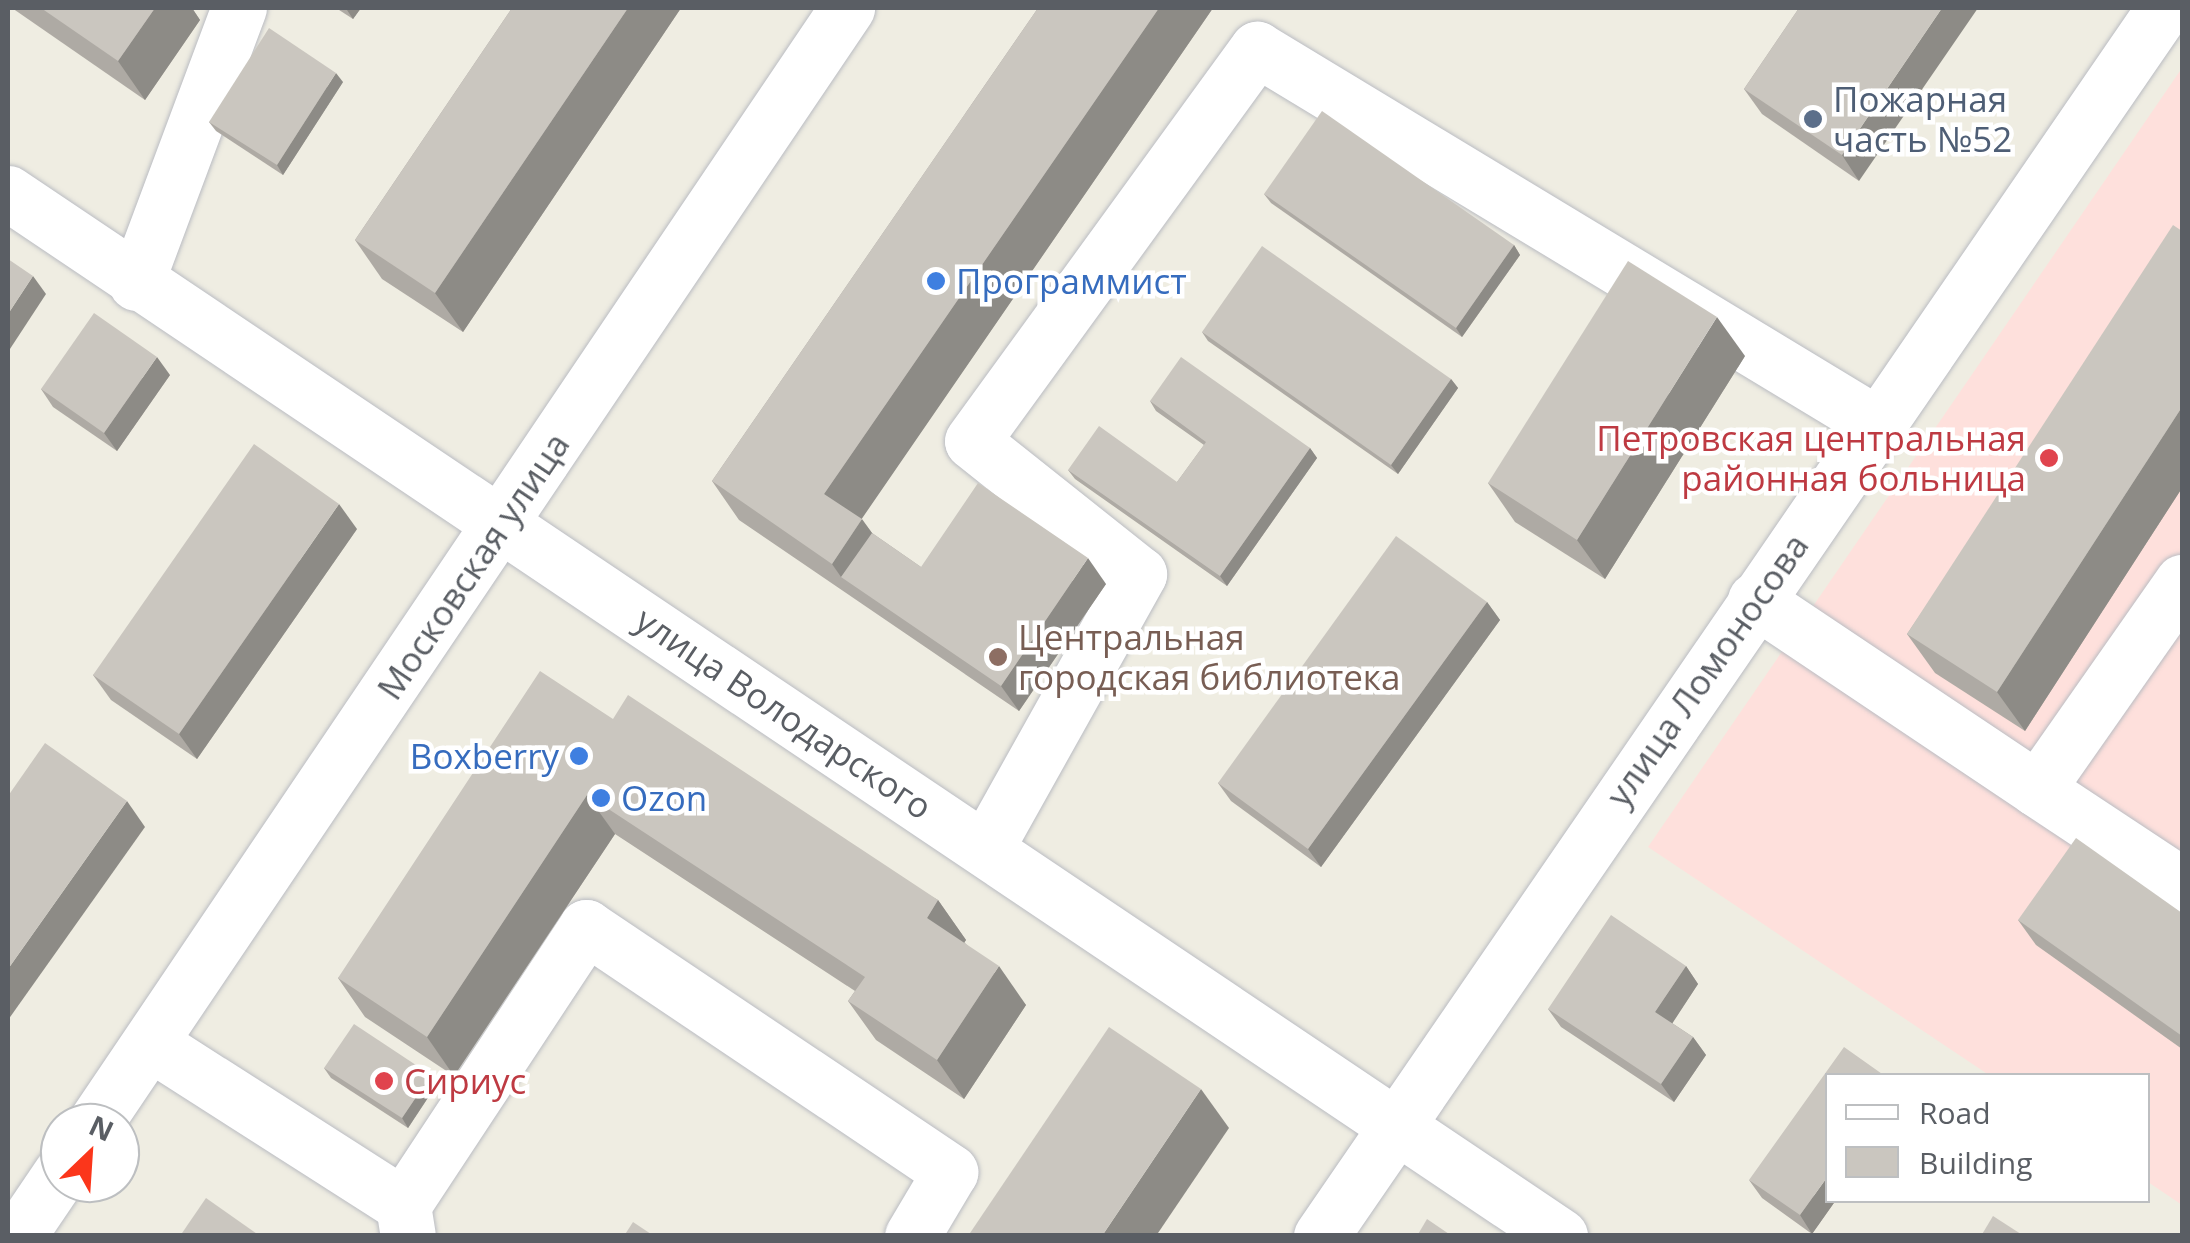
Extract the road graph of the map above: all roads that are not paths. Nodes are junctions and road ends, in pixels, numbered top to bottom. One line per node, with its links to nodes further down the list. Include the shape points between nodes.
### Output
1 (240, 8): 5 (street)
2 (847, 8): 7 (street, Московская улица)
3 (2164, 8): 6 (street, улица Ломоносова)
4 (8, 193): 5 (street, улица Володарского)
5 (136, 283): 7 (street, улица Володарского)
6 (1877, 424): 9 (street, улица Ломоносова); 11 (street, via 1256,49 972,441 1139,574)
7 (502, 524): 11 (street, улица Володарского); 13 (street, Московская улица)
8 (2182, 582): 10 (street)
9 (1755, 600): 10 (street); 15 (street, улица Ломоносова)
10 (2037, 790): 12 (street)
11 (986, 848): 15 (street, улица Володарского)
12 (2182, 885)
13 (150, 1043): 14 (street, Московская улица); 17 (street)
14 (109, 1103)
15 (1393, 1126): 20 (street, улица Ломоносова); 21 (street, улица Володарского)
16 (40, 1203): 18 (street)
17 (405, 1220): 19 (street, via 586,927 950,1172)
18 (18, 1236)
19 (912, 1236)
20 (1321, 1236)
21 (1560, 1236)

